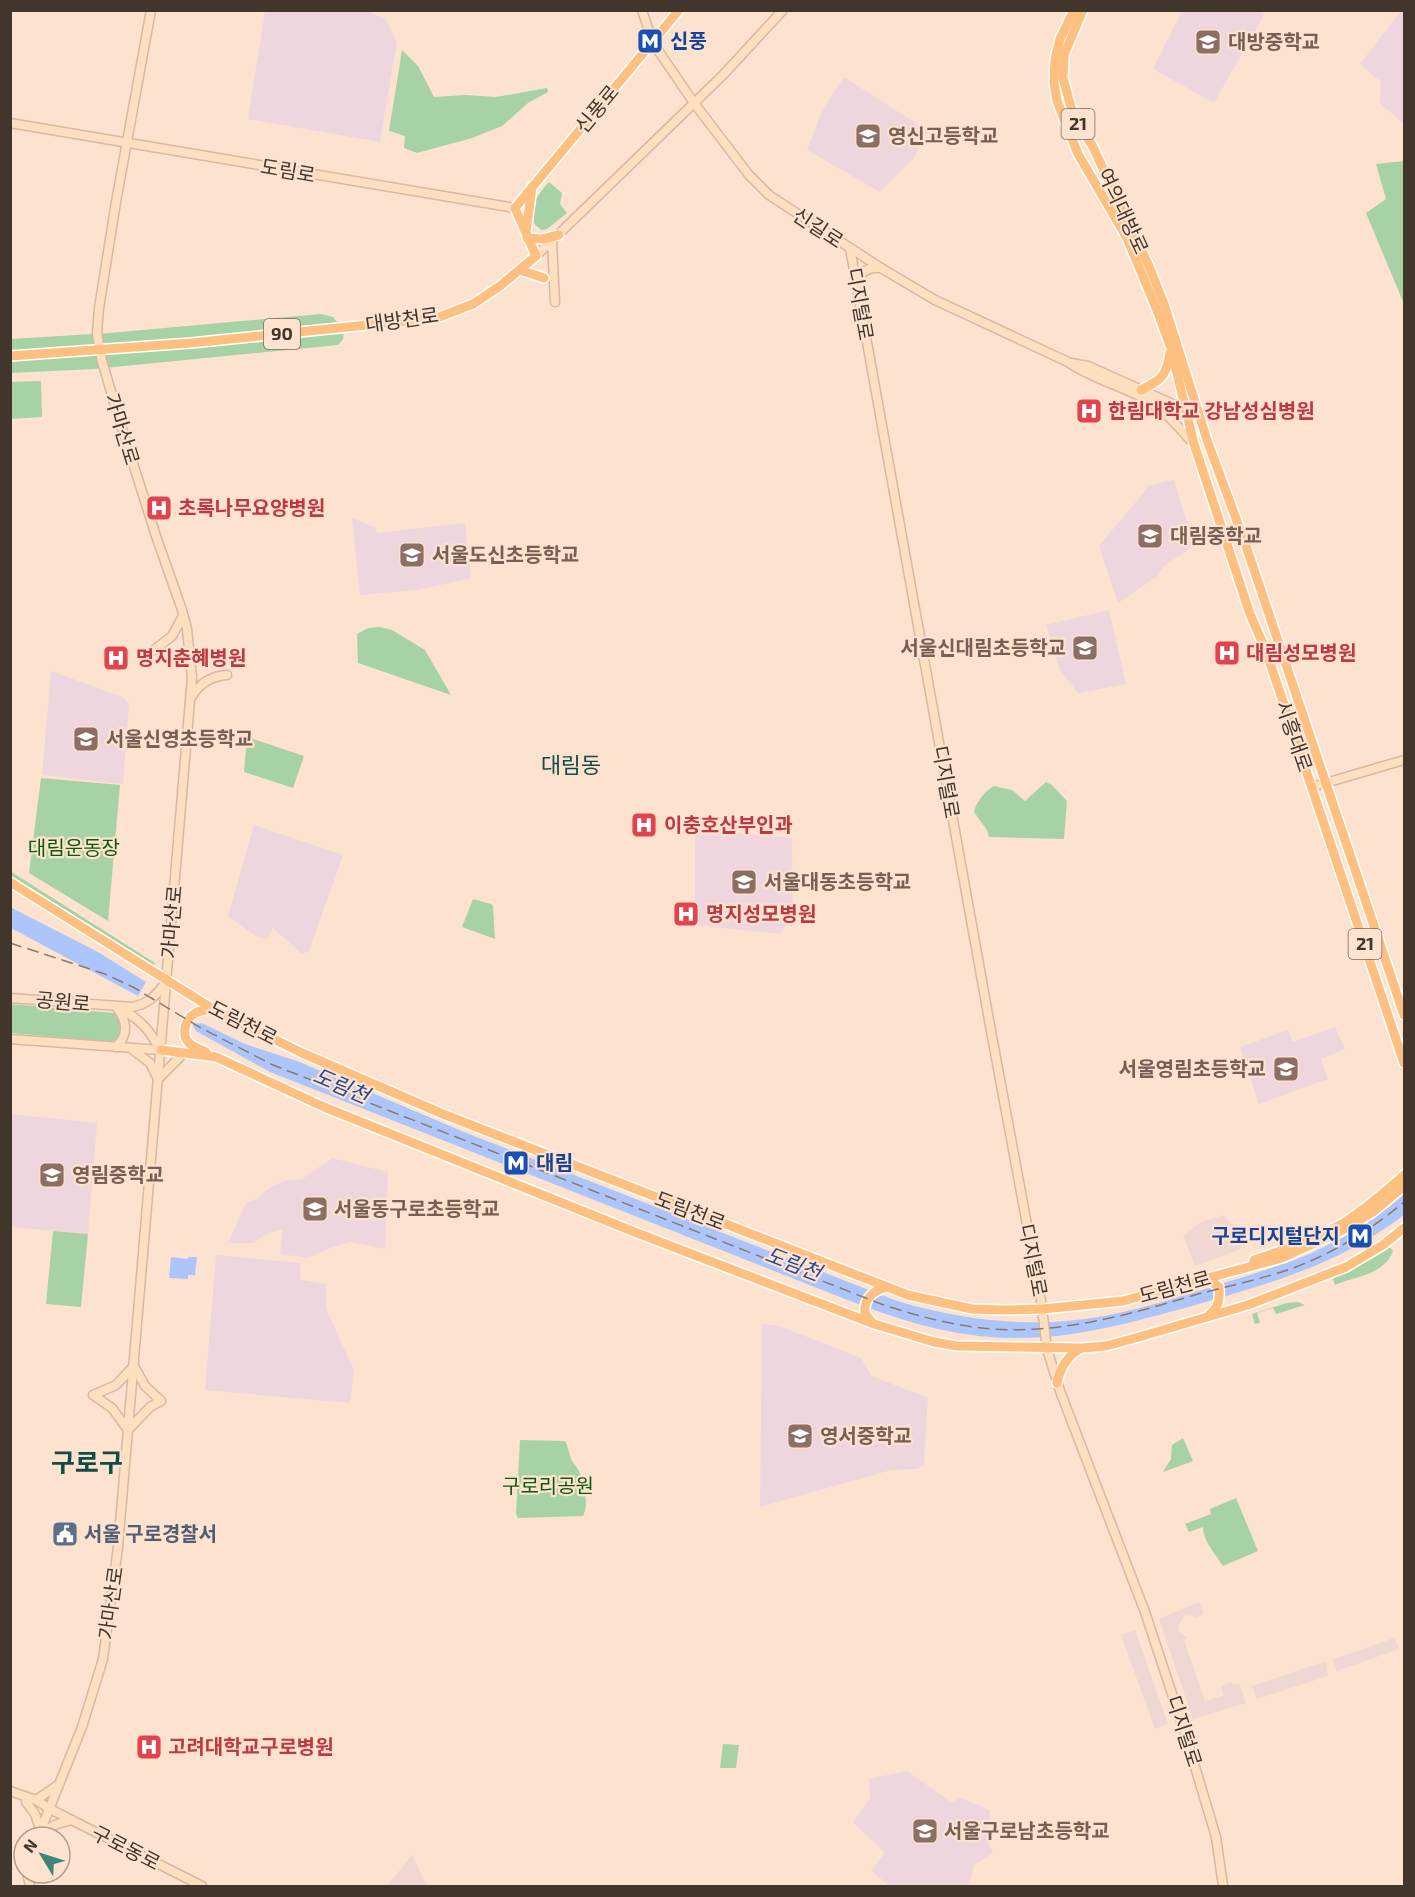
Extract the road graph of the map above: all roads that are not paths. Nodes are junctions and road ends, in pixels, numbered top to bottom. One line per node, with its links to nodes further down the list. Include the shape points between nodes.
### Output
1 (151, 10): 10 (main road, 가마산로)
2 (642, 10): 7 (main road, 신길로)
3 (680, 10): 7 (main road, 신풍로)
4 (783, 10): 8 (main road, 대방천로)
5 (1074, 10): 22 (main road, 여의대방로, via 1055,59 1057,101 1078,154 1141,268)
6 (1083, 10): 28 (main road, 여의대방로 / 21, via 1064,55 1063,78 1068,97 1075,120 1092,145 1148,264)
7 (653, 43): 8 (main road, 신길로); 11 (main road, 신풍로)
8 (694, 103): 14 (main road, 대방천로); 15 (main road, 신길로, via 761,188)
9 (10, 123): 10 (main road, 도림로)
10 (127, 143): 12 (main road, 도림로); 23 (main road, 가마산로, via 99,308)
11 (532, 186): 12 (main road, 신풍로); 13 (main road)
12 (515, 208): 13 (main road)
13 (526, 236): 14 (main road); 16 (main road)
14 (556, 238): 16 (main road, 대방천로); 21 (main road)
15 (850, 248): 17 (main road, 신길로); 20 (main road, 디지털로)
16 (536, 256): 18 (main road, 대방천로 / 90)
17 (881, 268): 20 (main road, via 866,270); 25 (main road, 신길로, via 953,310)
18 (520, 270): 19 (main road); 23 (main road, 대방천로 / 90, via 473,304 436,318)
19 (544, 278)
20 (855, 282): 57 (main road, 디지털로)
21 (555, 302)
22 (1171, 348): 26 (main road, via 1163,377); 27 (main road, 여의대방로)
23 (99, 351): 24 (main road, 대방천로 / 90); 30 (main road, 가마산로)
24 (10, 356)
25 (1068, 362): 26 (main road, 신길로, via 1088,366); 29 (main road, 신길로, via 1085,374 1146,399)
26 (1141, 390): 27 (main road, 신길로)
27 (1185, 409): 29 (main road, 시흥대로 / 21)
28 (1200, 416): 35 (main road, 시흥대로)
29 (1194, 444): 36 (main road, 시흥대로 / 21)
30 (183, 616): 31 (main road, via 172,636); 33 (main road, 가마산로, via 192,677)
31 (154, 650)
32 (227, 675): 33 (main road, via 206,681)
33 (190, 699): 38 (main road, 가마산로)
34 (1404, 760): 35 (main road)
35 (1326, 783): 36 (main road); 42 (main road, 시흥대로)
36 (1312, 787): 49 (main road, 시흥대로 / 21)
37 (10, 882): 38 (main road, 도림천로)
38 (167, 979): 40 (main road, 공원로, via 154,998 142,1005); 41 (main road, 도림천로); 46 (main road, 가마산로)
39 (10, 998): 40 (main road, 공원로)
40 (116, 1006): 44 (main road, 공원로, via 126,1030); 46 (main road, via 140,1021)
41 (213, 1009): 48 (main road, via 192,1015 184,1031 192,1046); 55 (main road, 도림천로, via 302,1053 443,1114)
42 (1404, 1015)
43 (10, 1039): 44 (main road, 공원로)
44 (116, 1047): 45 (main road, 공원로)
45 (130, 1048): 46 (main road, 공원로); 50 (main road, via 146,1059)
46 (161, 1050): 47 (main road, 도림천로); 50 (main road, 가마산로)
47 (184, 1053): 48 (main road, 도림천로); 50 (main road)
48 (216, 1057): 59 (main road, 도림천로, via 456,1161)
49 (1404, 1063)
50 (158, 1079): 62 (main road, 가마산로)
51 (1404, 1175): 56 (main road, via 1366,1207 1324,1232 1282,1251)
52 (1404, 1186): 54 (main road, 도림천로, via 1373,1212 1341,1231 1282,1258)
53 (1404, 1228): 58 (main road, 도림천로, via 1346,1267)
54 (1202, 1280): 56 (main road, 도림천로); 58 (main road, via 1219,1287 1220,1299 1216,1310)
55 (885, 1288): 57 (main road, 도림천로, via 972,1309); 59 (main road, via 872,1293 867,1300 865,1308)
56 (1159, 1291): 57 (main road, 도림천로, via 1123,1301)
57 (1043, 1312): 60 (main road, 디지털로)
58 (1205, 1318): 61 (main road, 도림천로, via 1106,1346)
59 (871, 1322): 60 (main road, 도림천로, via 957,1346)
60 (1047, 1346): 61 (main road, 도림천로); 63 (main road, 디지털로)
61 (1083, 1348): 63 (main road, via 1069,1357)
62 (134, 1366): 64 (main road, 가마산로); 64 (main road, via 145,1386 161,1401); 64 (main road, via 116,1385 93,1395 112,1408)
63 (1057, 1383): 76 (main road, 디지털로, via 1184,1730 1216,1837)
64 (128, 1430): 65 (main road, 가마산로, via 103,1659 82,1727)
65 (58, 1785): 68 (main road); 70 (main road, 가마산로)
66 (10, 1791): 68 (main road, 구로동로)
67 (10, 1797): 69 (main road, 구로동로)
68 (36, 1800): 70 (main road, 구로동로)
69 (26, 1802): 70 (main road, 구로동로); 72 (main road)
70 (50, 1809): 71 (main road, 구로동로); 73 (main road, 가마산로)
71 (72, 1820): 74 (main road); 75 (main road, 구로동로)
72 (38, 1825)
73 (44, 1825)
74 (55, 1825)
75 (202, 1887)
76 (1223, 1887)

